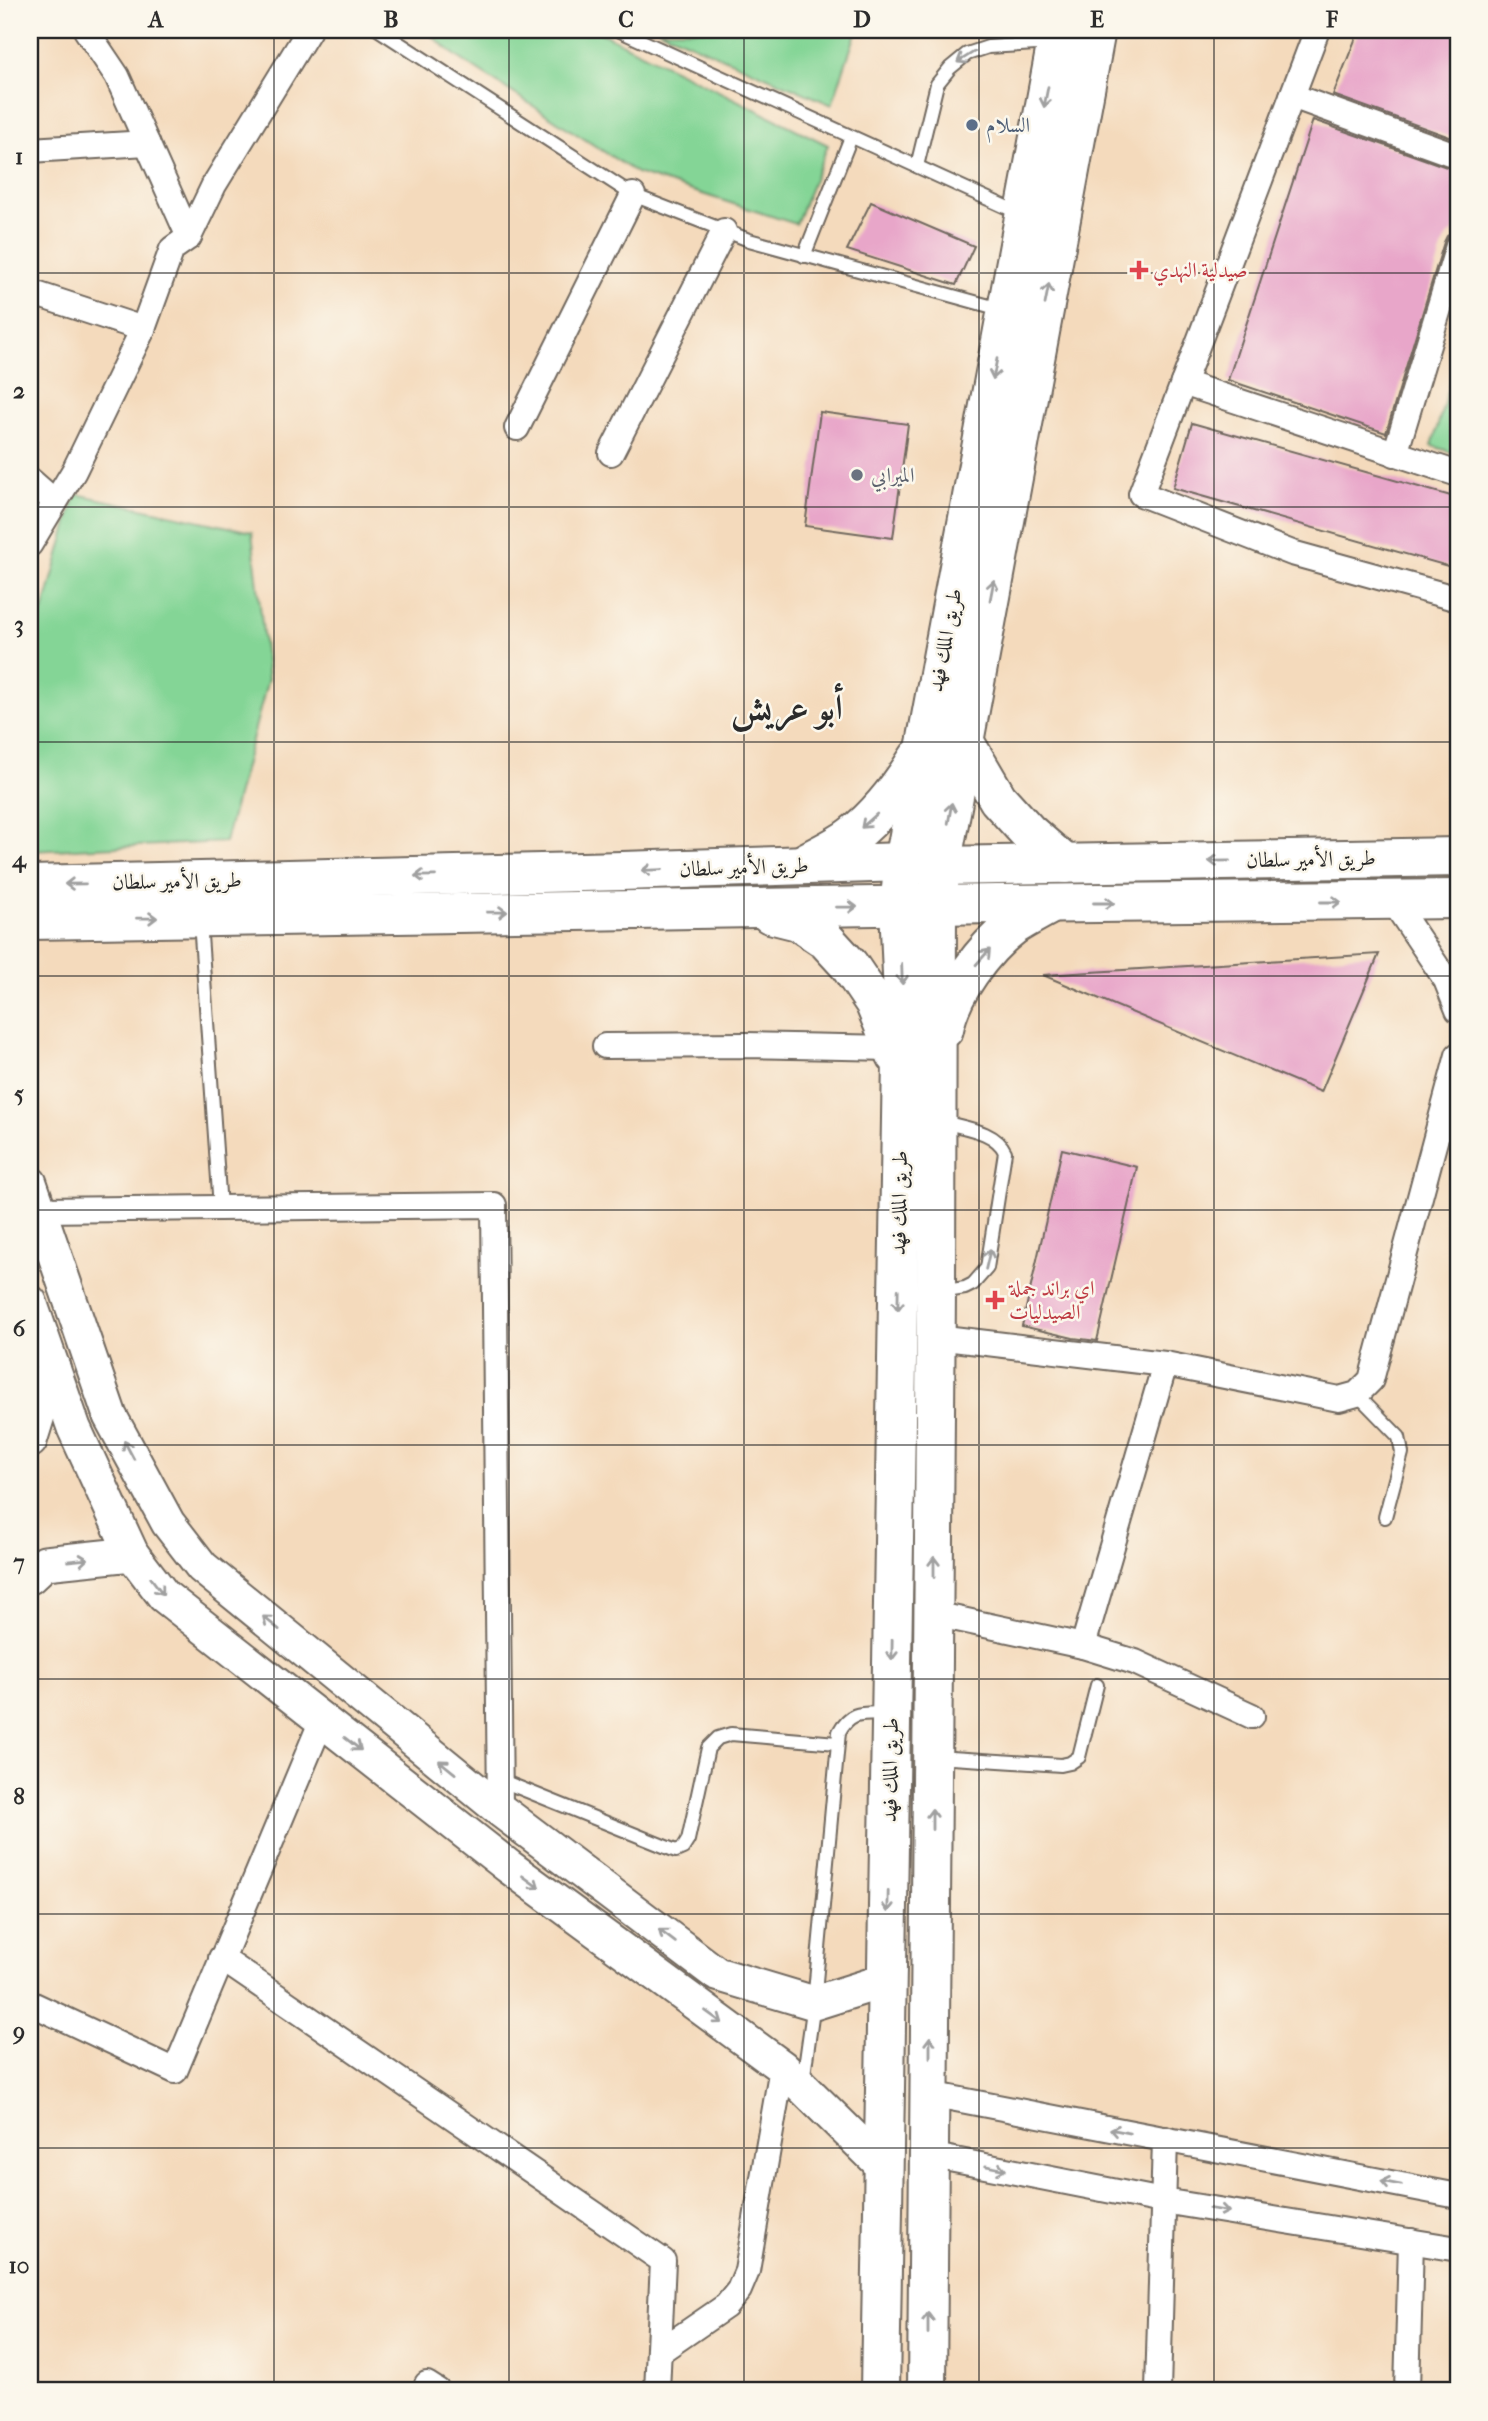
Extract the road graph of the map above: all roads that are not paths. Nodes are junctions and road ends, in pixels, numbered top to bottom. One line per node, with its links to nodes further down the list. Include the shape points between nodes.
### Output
1 (86, 30): 10 (street, via 117,76)
2 (309, 30): 17 (street, via 214,185)
3 (379, 30): 14 (lane)
4 (618, 30): 9 (lane)
5 (1096, 30): 32 (highway, طريق الملك فهد, one-way to 5)
6 (1317, 30): 8 (street)
7 (1057, 36): 13 (lane, one-way to 13, via 988,47 967,54 950,68 937,83); 15 (highway, طريق الملك فهد, one-way to 15)
8 (1292, 96): 12 (street); 23 (street)
9 (851, 137): 13 (lane); 19 (lane)
10 (147, 143): 11 (street); 17 (street)
11 (30, 150)
12 (1458, 156)
13 (917, 166): 15 (lane)
14 (633, 195): 16 (lane); 24 (street)
15 (1024, 216): 21 (highway, طريق الملك فهد)
16 (724, 231): 19 (lane); 25 (street)
17 (189, 237): 22 (street, via 172,249)
18 (1458, 246): 26 (street)
19 (804, 256): 21 (lane)
20 (30, 292): 22 (street)
21 (1006, 310): 33 (highway, طريق الملك فهد, one-way to 33)
22 (143, 329): 29 (street)
23 (1183, 383): 26 (street); 31 (street, via 1141,494 1292,552)
24 (517, 428)
25 (611, 453)
26 (1395, 454): 27 (street)
27 (1458, 474)
28 (30, 480): 29 (street)
29 (55, 502): 30 (street)
30 (30, 544)
31 (1458, 600)
32 (964, 741): 35 (highway, طريق الملك فهد, one-way to 32); 36 (highway, via 998,799)
33 (925, 748): 35 (highway, طريق الملك فهد); 37 (highway, one-way to 37, via 876,815 852,836)
34 (1458, 857): 36 (highway, طريق الأمير سلطان, one-way to 36)
35 (922, 864): 36 (highway, طريق الأمير سلطان); 37 (highway, طريق الأمير سلطان); 42 (highway, طريق الملك فهد); 43 (highway, طريق الملك فهد)
36 (1065, 864)
37 (800, 866): 38 (highway, طريق الأمير سلطان, one-way to 38)
38 (30, 885)
39 (1458, 900): 40 (highway, طريق الأمير سلطان)
40 (1393, 901): 41 (highway, طريق الأمير سلطان, one-way to 40); 47 (street, via 1446,980)
41 (1052, 903): 42 (highway, طريق الأمير سلطان); 50 (highway, one-way to 41, via 947,1012 969,973 1012,927)
42 (937, 905): 43 (highway, طريق الأمير سلطان); 50 (highway, طريق الملك فهد)
43 (899, 906): 44 (highway, طريق الأمير سلطان, one-way to 43); 50 (highway, طريق الملك فهد, one-way to 50)
44 (744, 908): 45 (highway, طريق الأمير سلطان, one-way to 44); 50 (highway, via 798,921 826,940 849,965)
45 (200, 917): 46 (highway, طريق الأمير سلطان, one-way to 45); 53 (lane)
46 (30, 920)
47 (1458, 1010)
48 (605, 1046): 50 (street, via 746,1045)
49 (1458, 1055): 59 (street, via 1371,1380)
50 (911, 1059): 51 (highway, طريق الملك فهد); 67 (highway, طريق الملك فهد, one-way to 67)
51 (937, 1120): 54 (highway, طريق الملك فهد); 54 (lane, one-way to 51, via 965,1288 987,1268 1005,1152 994,1137)
52 (34, 1197): 53 (street); 72 (street, one-way to 52, via 202,1567 168,1523 110,1416)
53 (220, 1208): 72 (street, via 494,1205)
54 (936, 1292): 56 (highway, طريق الملك فهد)
55 (30, 1302): 58 (street)
56 (936, 1337): 57 (street); 64 (highway, طريق الملك فهد, one-way to 56)
57 (1165, 1364): 59 (street, via 1339,1399); 65 (street)
58 (53, 1367): 60 (street); 62 (street, via 74,1428)
59 (1357, 1394): 61 (lane, via 1399,1437 1402,1453)
60 (33, 1420)
61 (1385, 1517)
62 (132, 1554): 63 (street, one-way to 62, via 45,1563); 69 (street, one-way to 69, via 164,1596)
63 (30, 1577)
64 (934, 1614): 65 (street); 71 (highway, طريق الملك فهد)
65 (1083, 1646): 68 (street, via 1135,1662)
66 (1097, 1685): 71 (lane, via 1079,1757 1070,1763)
67 (891, 1713): 70 (lane, via 854,1714 844,1722); 75 (highway, طريق الملك فهد, one-way to 75)
68 (1252, 1716)
69 (322, 1720): 73 (street, one-way to 73); 74 (street)
70 (837, 1743): 72 (lane, via 731,1734 718,1738 708,1748 688,1840 676,1851); 77 (lane)
71 (933, 1757): 79 (highway, طريق الملك فهد, one-way to 71)
72 (500, 1795): 73 (street); 77 (street, one-way to 72, via 718,1974)
73 (477, 1840): 78 (street, one-way to 78)
74 (221, 1958): 76 (street, via 175,2071); 87 (street, via 663,2261)
75 (887, 1980): 77 (street); 82 (highway, طريق الملك فهد)
76 (30, 2003)
77 (814, 2003): 78 (lane)
78 (792, 2077): 82 (street); 87 (street, via 739,2290 726,2306)
79 (930, 2094): 80 (street, one-way to 79); 81 (highway, طريق الملك فهد)
80 (1165, 2140): 83 (street, one-way to 80); 84 (street)
81 (929, 2155): 84 (street, one-way to 84); 90 (highway, طريق الملك فهد, one-way to 81)
82 (884, 2167): 89 (highway, طريق الملك فهد)
83 (1458, 2196)
84 (1163, 2201): 85 (street, one-way to 85); 91 (street)
85 (1411, 2241): 86 (street); 92 (street)
86 (1458, 2249)
87 (659, 2352): 88 (street)
88 (657, 2391)
89 (880, 2391)
90 (927, 2391)
91 (1158, 2391)
92 (1407, 2391)

